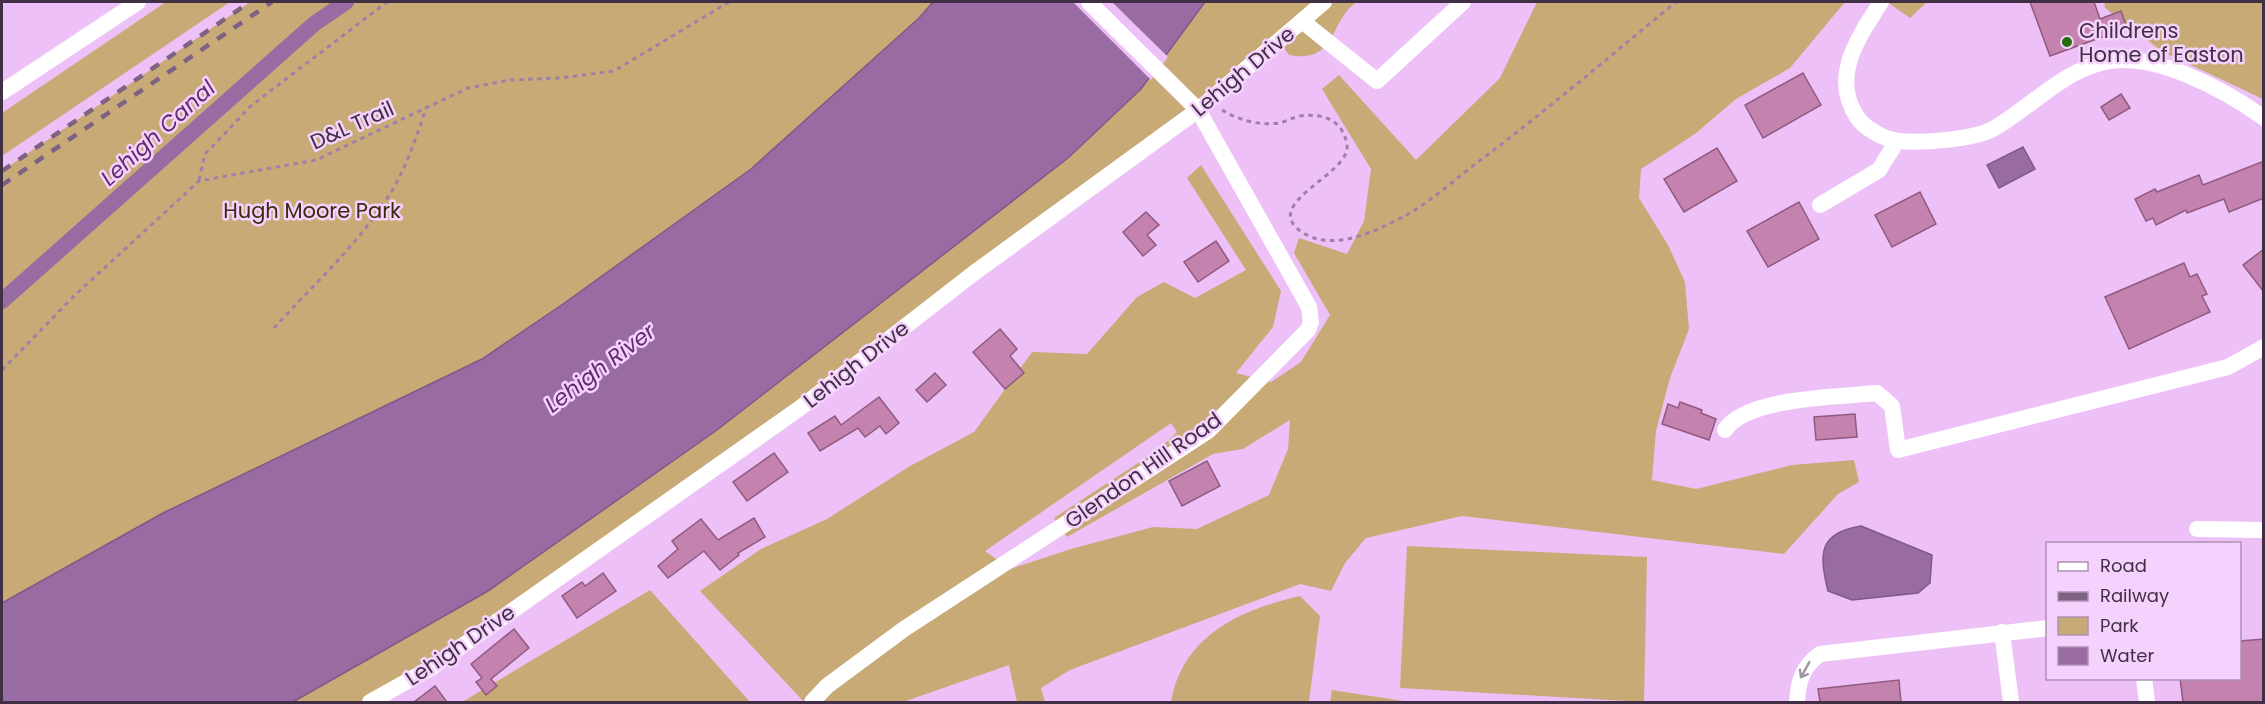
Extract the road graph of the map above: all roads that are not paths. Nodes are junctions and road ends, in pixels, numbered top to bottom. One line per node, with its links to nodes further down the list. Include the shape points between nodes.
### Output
1 (138, 2): 7 (street)
2 (1089, 2): 8 (street, Glendon Hill Road)
3 (1324, 2): 6 (street, Lehigh Drive)
4 (1463, 2): 6 (street, via 1377,81)
5 (1881, 2): 10 (street, via 1851,53 1845,95 1860,123)
6 (1302, 21): 8 (street, Lehigh Drive)
7 (2, 92)
8 (1198, 110): 19 (street, Lehigh Drive, via 974,273 800,408 431,668); 20 (street, Glendon Hill Road, via 1309,307 1308,330 1208,431 904,628 827,686)
9 (2264, 118): 10 (street, via 2184,74 2152,63 2126,60 2104,62 2071,75 1991,130 1928,141)
10 (1897, 141): 11 (street, via 1879,170)
11 (1820, 205)
12 (2264, 347): 13 (street, via 2228,367 1898,450 1892,406 1878,393 1751,410 1730,422)
13 (1725, 430)
14 (2197, 528): 15 (street)
15 (2264, 530)
16 (2046, 628): 17 (street)
17 (2002, 632): 21 (street, one-way to 21, via 1820,654 1801,674); 22 (street)
18 (2144, 680): 23 (street)
19 (370, 702)
20 (812, 702)
21 (1797, 702)
22 (2011, 702)
23 (2147, 702)

